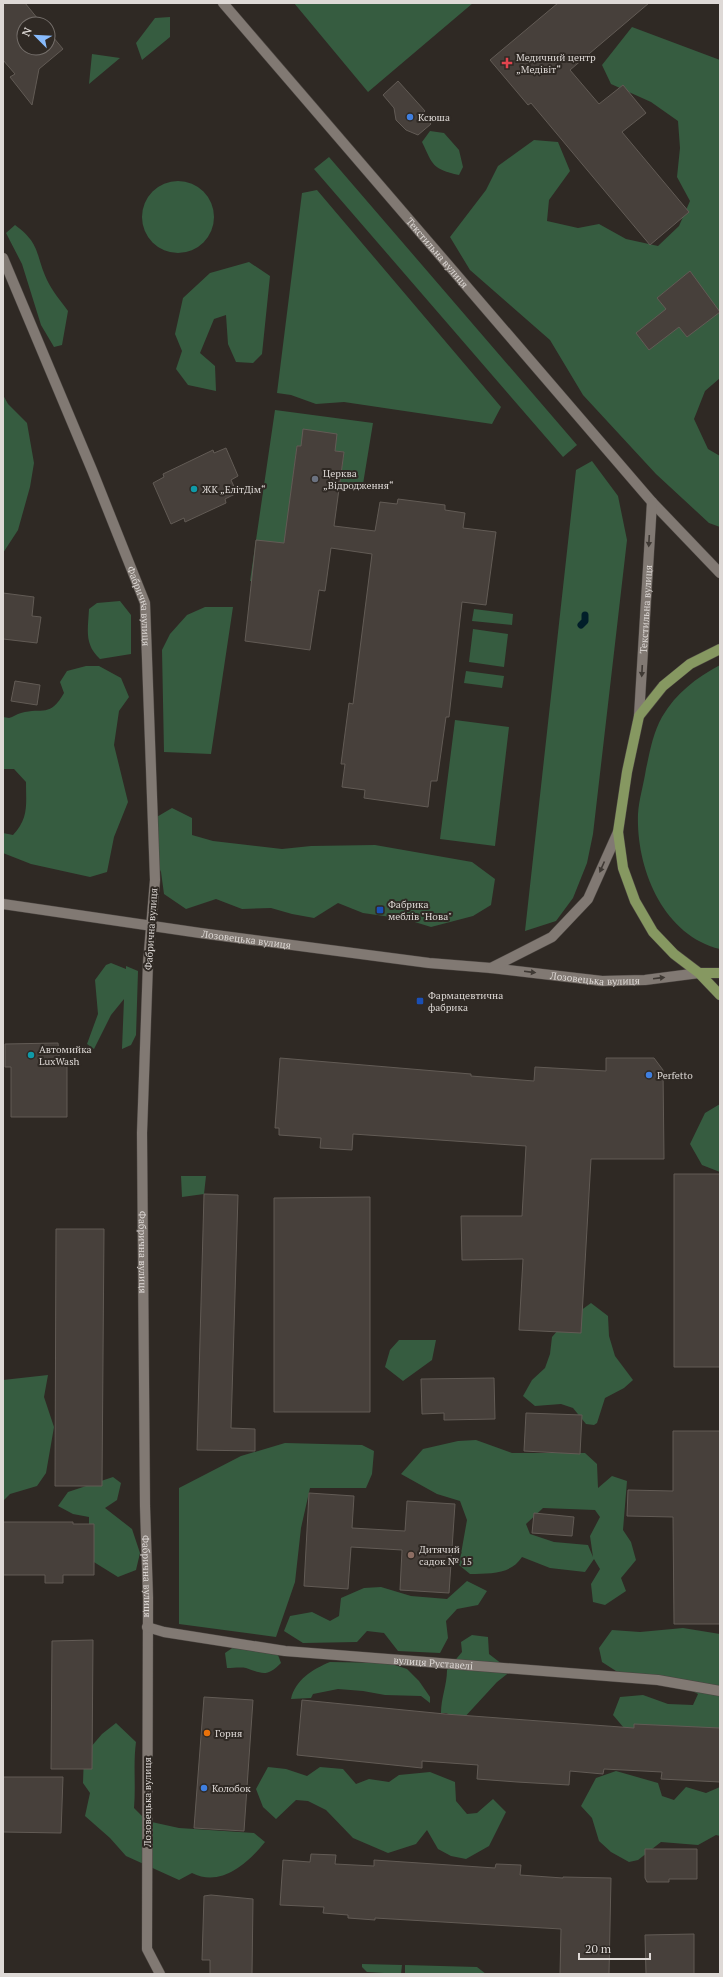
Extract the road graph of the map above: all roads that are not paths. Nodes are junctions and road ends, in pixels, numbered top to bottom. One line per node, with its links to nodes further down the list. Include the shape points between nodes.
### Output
1 (223, 3): 3 (street, Текстильна вулиця)
2 (3, 258): 9 (street, Фабрична вулиця, via 145,602 155,880)
3 (652, 502): 4 (street, Текстильна вулиця); 6 (street, Текстильна вулиця, one-way to 6)
4 (720, 573)
5 (720, 649): 6 (main road, via 690,664 663,686)
6 (639, 716): 7 (main road, via 626,772)
7 (618, 832): 10 (street, one-way to 10, via 588,899 563,926 552,937); 11 (main road, via 622,868 635,901 653,932 674,954)
8 (3, 904): 9 (street, Лозовецька вулиця)
9 (152, 926): 10 (street, Лозовецька вулиця, via 429,963); 14 (street, Фабрична вулиця, via 148,963 142,1133)
10 (491, 968): 11 (street, Лозовецька вулиця, one-way to 11, via 602,981 645,980)
11 (699, 973): 12 (main road); 13 (main road)
12 (720, 973)
13 (720, 995)
14 (147, 1628): 15 (street, вулиця Руставелі, via 285,1651 658,1680); 16 (street, Лозовецька вулиця, via 147,1949)
15 (720, 1690)
16 (160, 1974)

